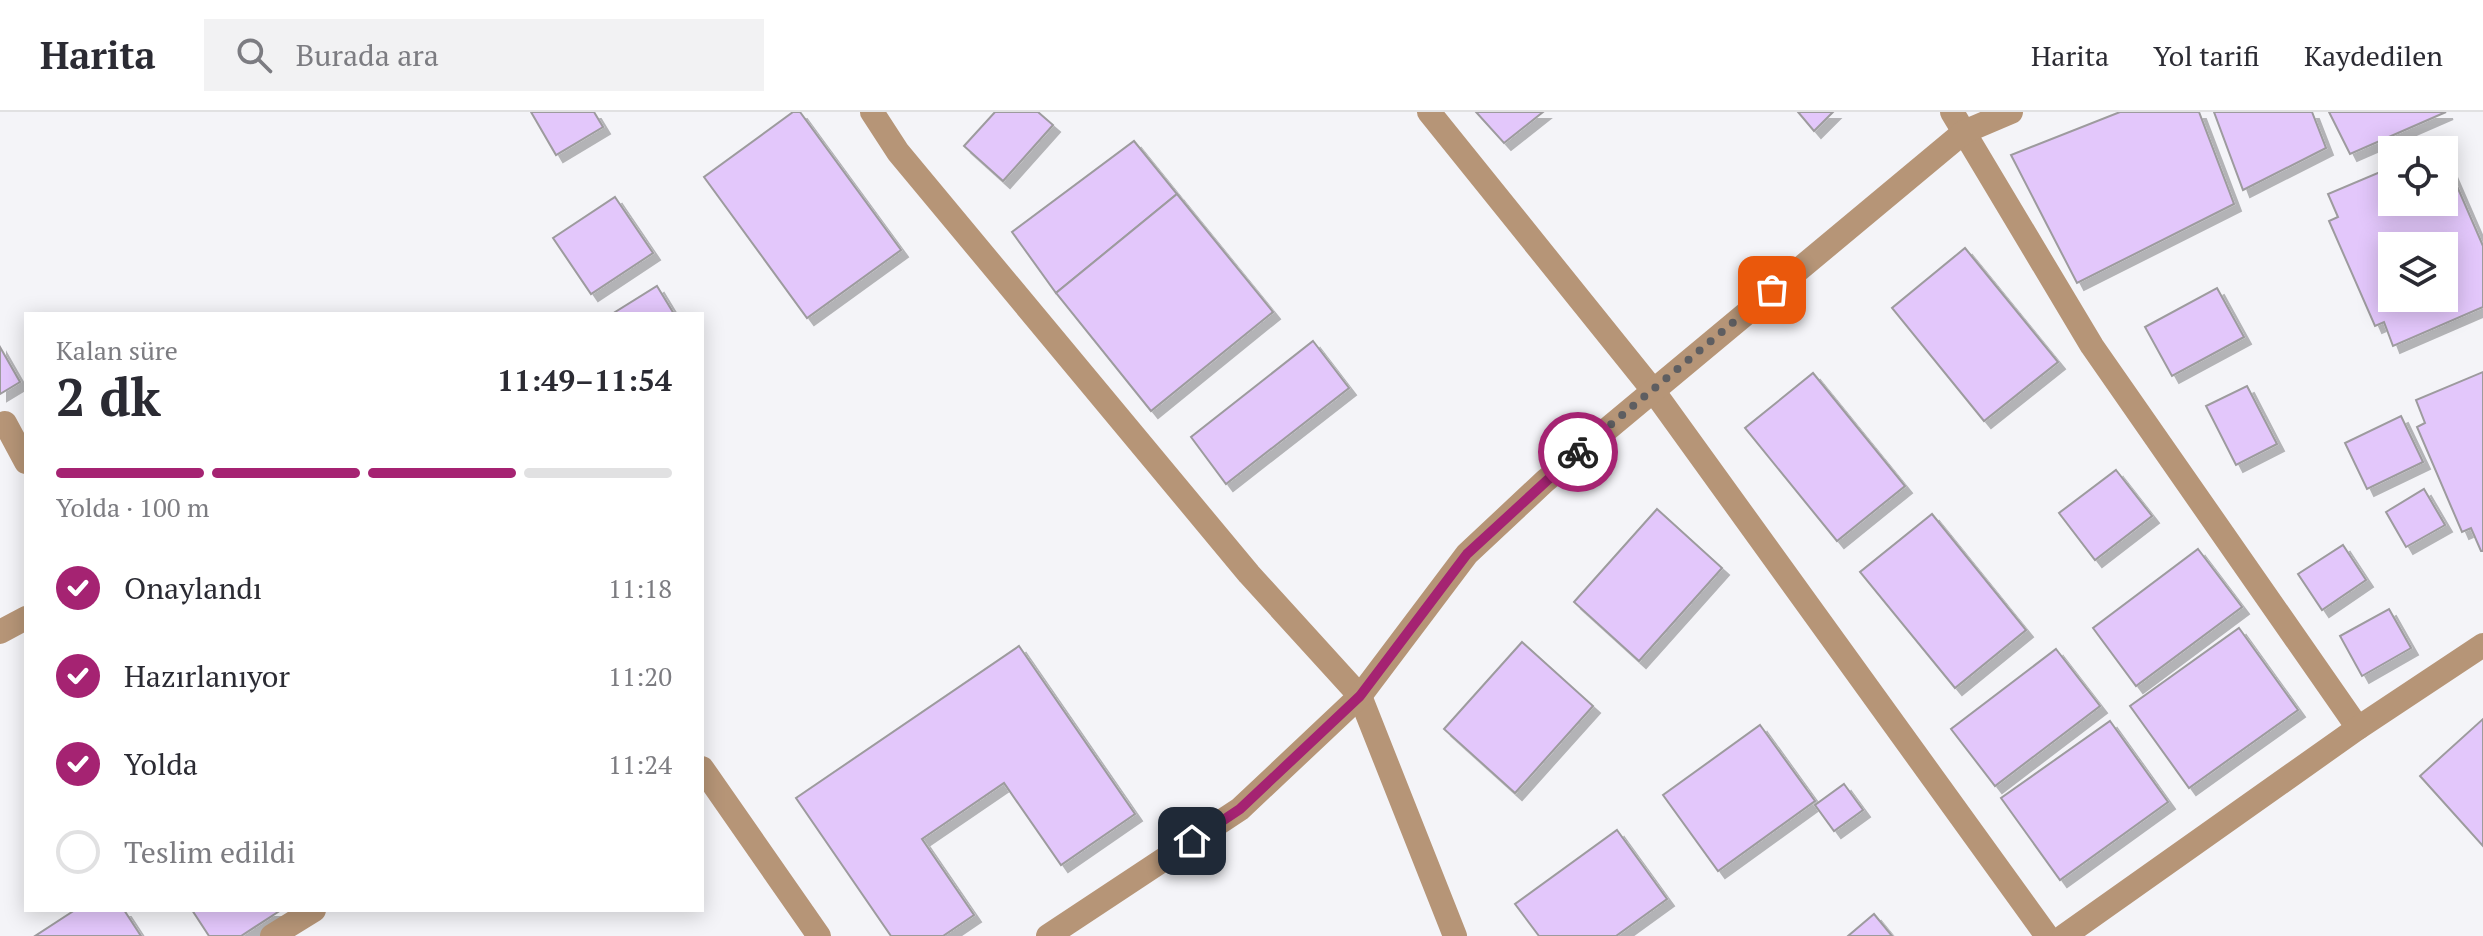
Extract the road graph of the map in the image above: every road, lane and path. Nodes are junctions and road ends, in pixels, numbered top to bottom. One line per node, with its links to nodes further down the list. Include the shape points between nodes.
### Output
1 (872, 112): 11 (street, via 898,152 1219,538)
2 (1429, 112): 5 (street)
3 (2011, 112): 4 (street)
4 (1958, 122): 5 (street); 12 (street, via 2092,346)
5 (1652, 389): 11 (street, via 1467,554); 19 (street)
6 (5, 423): 7 (street)
7 (24, 458)
8 (24, 619): 9 (street)
9 (0, 632)
10 (2483, 645): 12 (street)
11 (1360, 696): 17 (street, via 1240,809); 18 (street)
12 (2358, 728): 20 (street)
13 (704, 771): 16 (street)
14 (311, 912): 15 (street)
15 (272, 936)
16 (819, 936)
17 (1048, 936)
18 (1455, 936)
19 (2047, 936)
20 (2064, 936)

